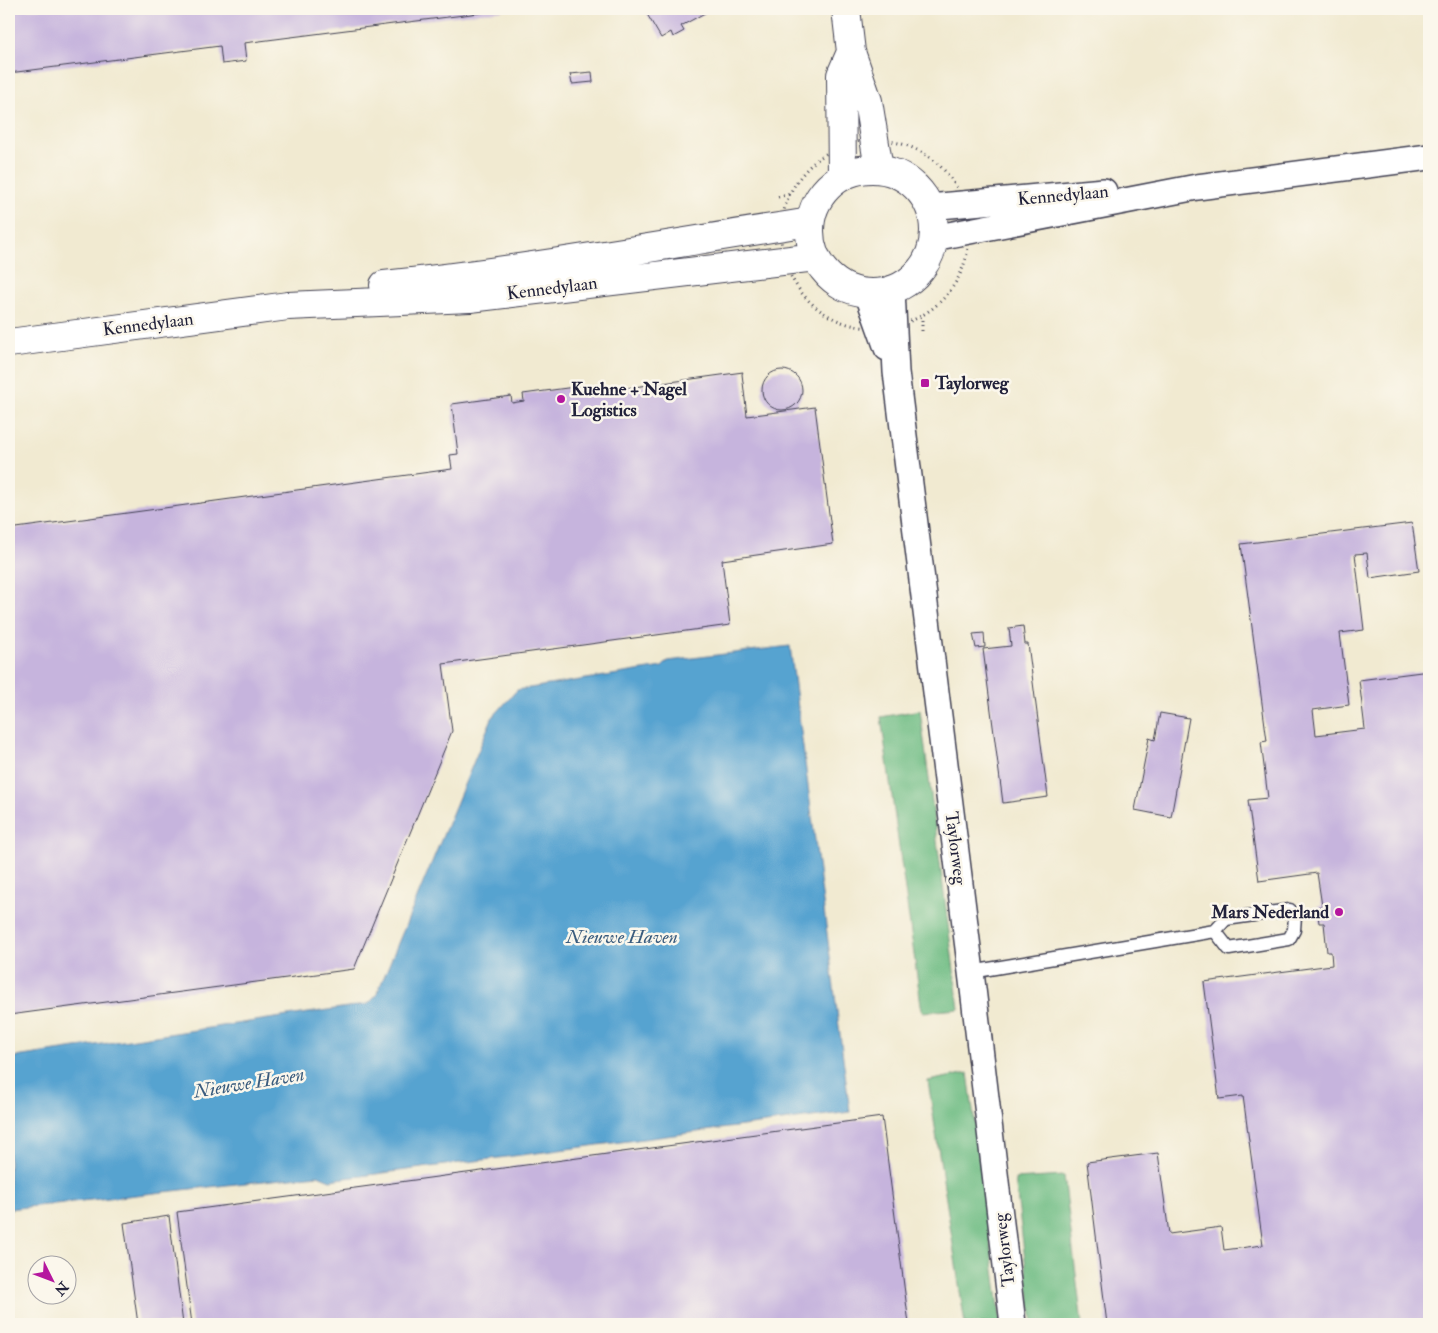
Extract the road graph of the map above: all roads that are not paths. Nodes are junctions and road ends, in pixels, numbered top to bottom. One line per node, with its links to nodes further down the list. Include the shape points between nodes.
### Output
1 (846, 9): 2 (street)
2 (852, 52): 4 (street, via 868,101); 5 (street, via 841,74)
3 (1429, 157): 6 (street, Kennedylaan)
4 (879, 169): 5 (street, via 860,169); 7 (street, via 895,172 909,181)
5 (842, 176): 8 (street, via 827,188 816,204)
6 (1196, 188): 7 (street, Kennedylaan, via 1109,190); 9 (street, Kennedylaan)
7 (929, 206): 9 (street)
8 (810, 222): 10 (street, via 810,240); 12 (street, Kennedylaan, via 542,265 341,289)
9 (934, 238): 11 (street, via 924,264 915,275 904,283)
10 (816, 257): 11 (street, via 824,271 851,290); 12 (street, Kennedylaan, via 470,298)
11 (879, 291): 15 (street, Taylorweg, via 896,372)
12 (288, 306): 13 (street, Kennedylaan)
13 (9, 342)
14 (1214, 931): 14 (lane, via 1226,919 1290,910 1295,916 1294,930 1289,939 1230,949); 15 (lane)
15 (971, 972): 16 (street, Taylorweg)
16 (1013, 1324)

